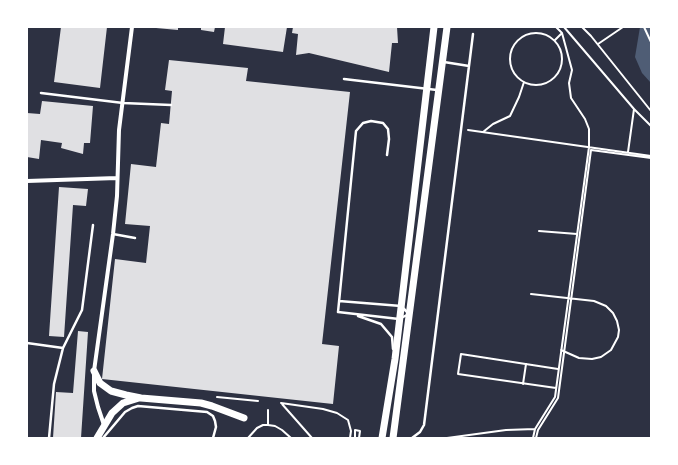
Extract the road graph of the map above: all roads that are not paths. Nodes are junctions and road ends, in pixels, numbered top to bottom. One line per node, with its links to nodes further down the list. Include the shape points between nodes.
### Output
1 (132, 27): 11 (street)
2 (434, 27): 8 (street)
3 (447, 27): 5 (street)
4 (473, 34): 6 (lane)
5 (442, 62): 6 (lane); 9 (street)
6 (469, 66): 37 (lane, via 424,425)
7 (344, 80): 8 (lane)
8 (426, 89): 9 (lane); 20 (street)
9 (439, 91): 22 (street)
10 (41, 93): 11 (lane)
11 (123, 103): 12 (lane); 14 (street, via 118,130)
12 (171, 105)
13 (387, 155): 19 (lane, via 388,129 383,123 363,123 356,131)
14 (117, 178): 15 (street); 17 (street)
15 (27, 181)
16 (93, 225): 25 (lane, via 82,310)
17 (113, 234): 18 (lane); 27 (street)
18 (135, 238)
19 (339, 301): 20 (lane); 21 (lane, via 338,312)
20 (401, 306): 22 (lane); 23 (street)
21 (354, 314): 23 (lane); 26 (lane, via 380,324 392,337)
22 (409, 314): 23 (lane); 36 (street)
23 (399, 319): 26 (street)
24 (27, 343): 25 (lane)
25 (64, 348): 31 (lane, via 54,384)
26 (395, 359): 35 (street)
27 (94, 371): 28 (street, via 100,383 111,391); 30 (street, via 94,391)
28 (141, 398): 29 (street, via 201,403); 30 (street, via 123,403)
29 (244, 418)
30 (104, 425): 32 (street)
31 (49, 438)
32 (97, 438)
33 (103, 438): 34 (lane, via 125,412 138,406 207,412 216,421)
34 (213, 438)
35 (382, 438)
36 (393, 438)
37 (412, 438)

